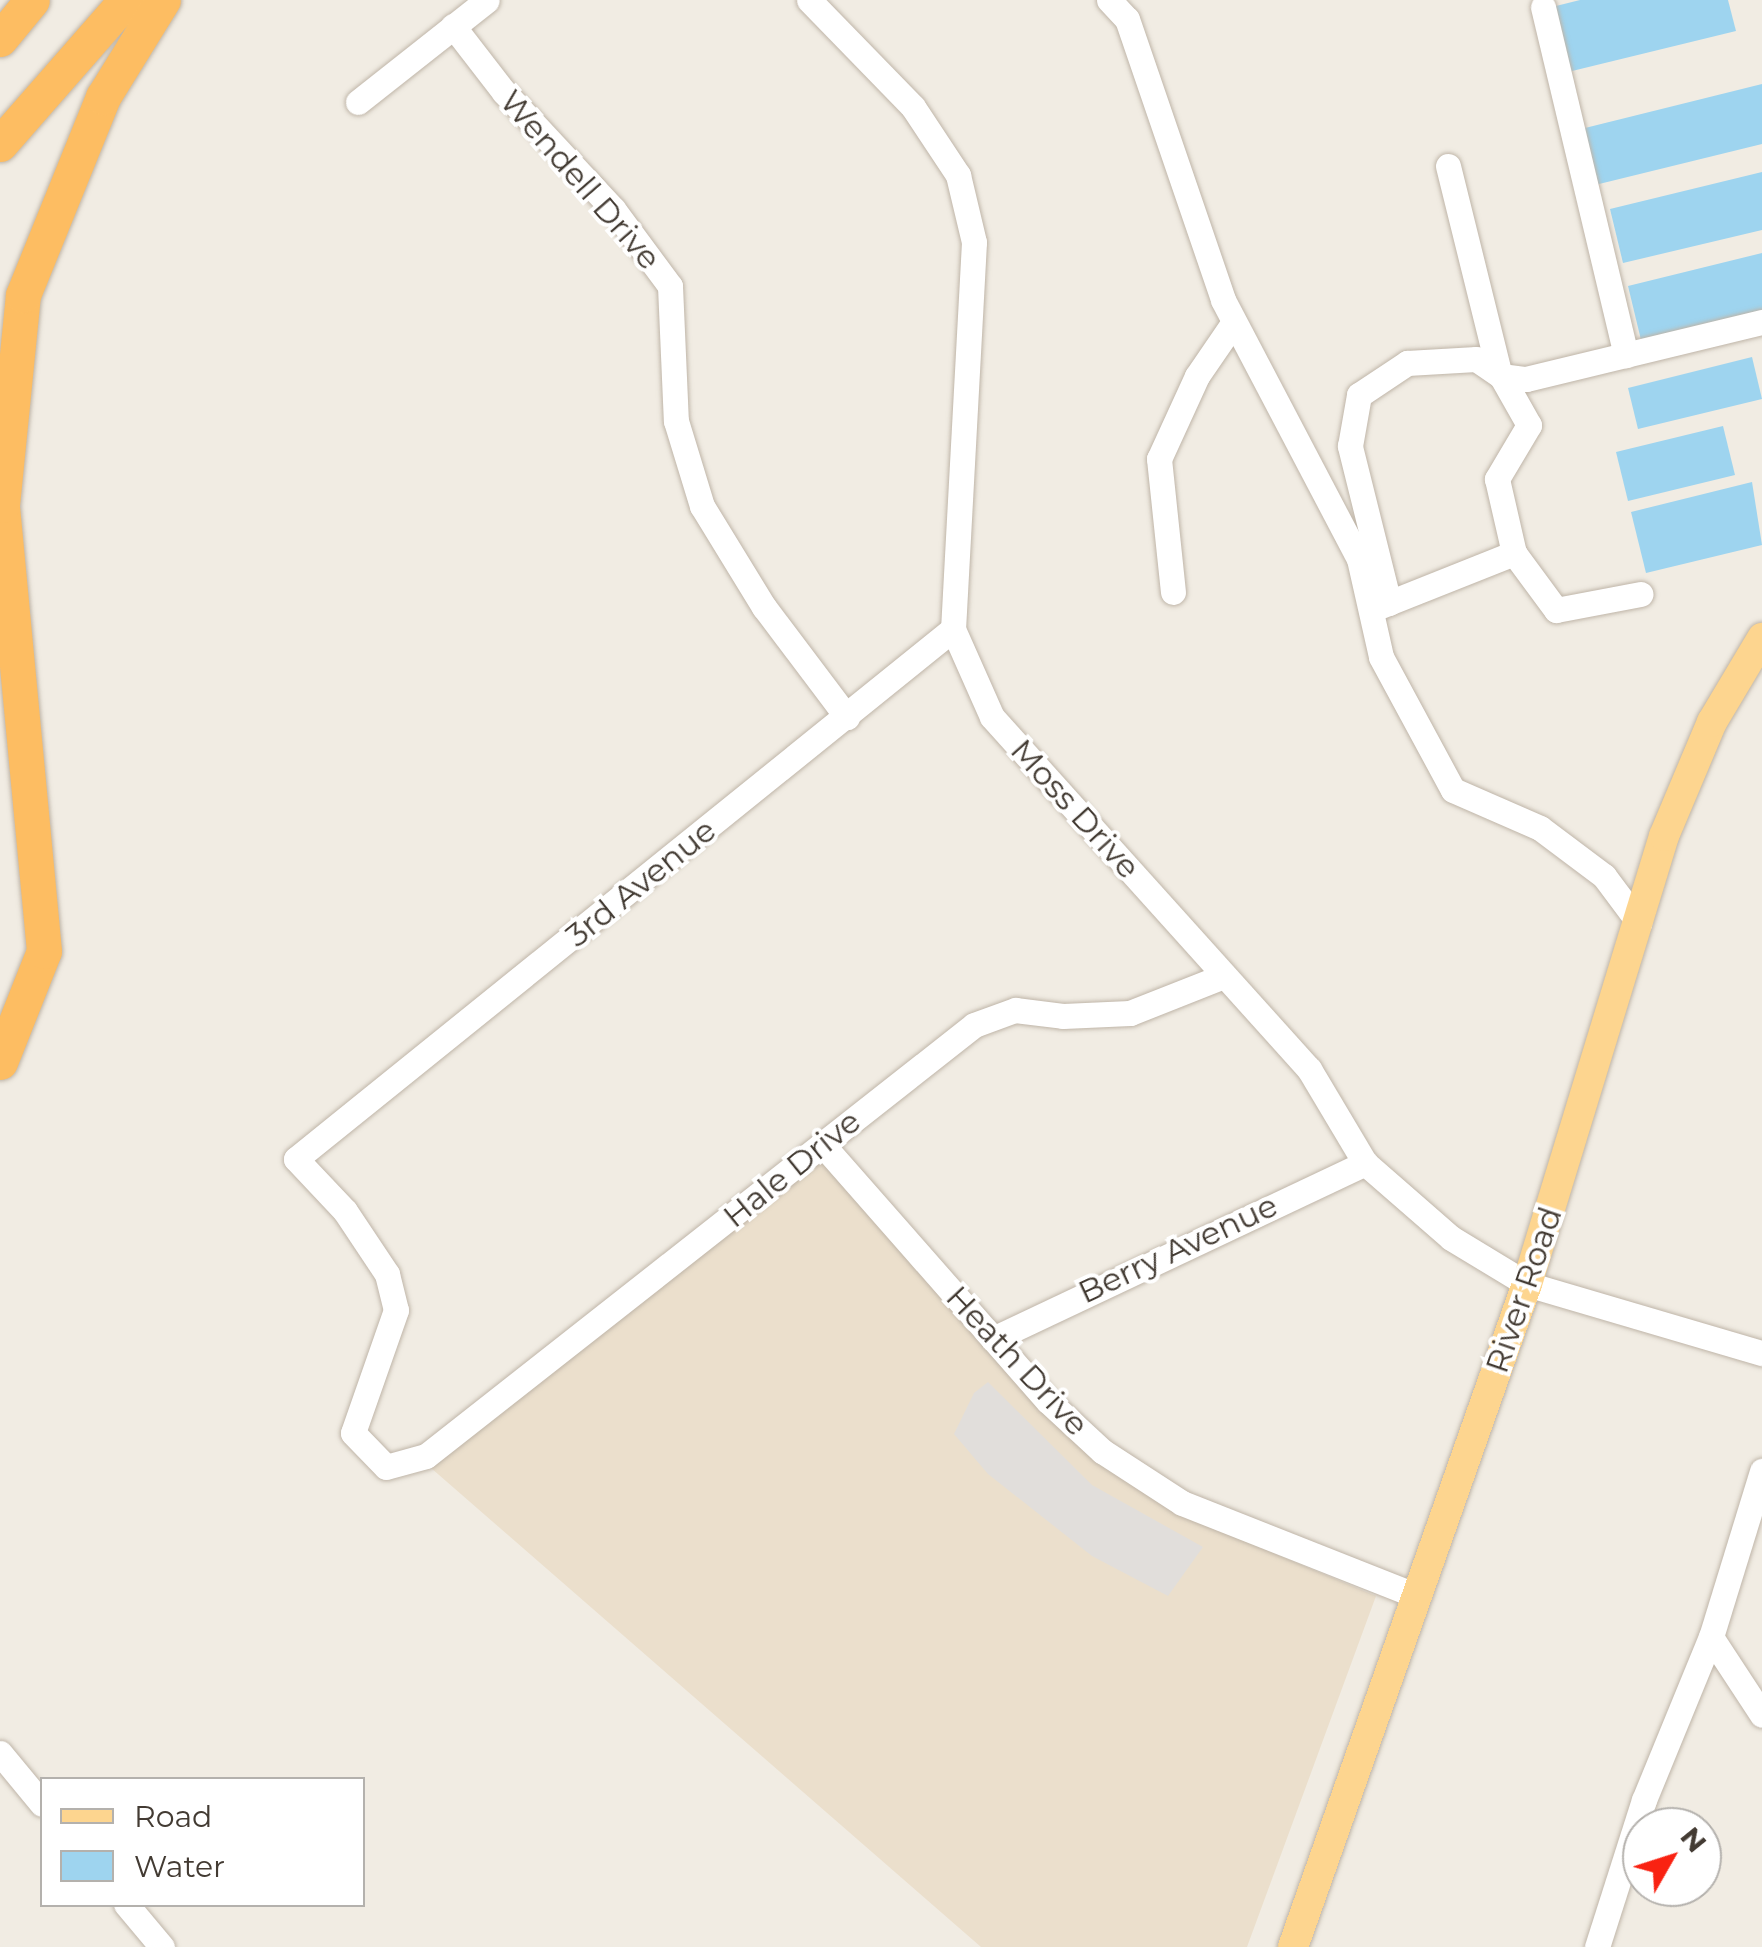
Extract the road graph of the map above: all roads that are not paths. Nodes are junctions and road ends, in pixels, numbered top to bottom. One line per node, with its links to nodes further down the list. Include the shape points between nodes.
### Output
1 (32, 0): 9 (highway)
2 (126, 0): 11 (highway)
3 (164, 0): 26 (highway, via 102,97 23,294 2,505 44,952)
4 (487, 0): 8 (street)
5 (809, 0): 21 (street, Moss Drive, via 913,107 958,175 974,242)
6 (1109, 0): 13 (street, via 1127,19)
7 (1542, 7): 15 (street)
8 (453, 26): 10 (street); 23 (street, Wendell Drive, via 504,92 612,208 670,286 676,421 702,506 764,607)
9 (0, 39)
10 (358, 102)
11 (0, 144)
12 (1448, 166): 16 (street)
13 (1234, 322): 18 (street, via 1197,376 1159,459); 20 (street)
14 (1762, 322): 15 (street)
15 (1626, 355): 16 (street, via 1526,378)
16 (1501, 376): 17 (street, via 1529,425 1498,479); 20 (street, via 1476,359 1407,363 1359,394 1350,446)
17 (1514, 554): 19 (street, via 1556,610); 20 (street)
18 (1173, 592)
19 (1640, 594)
20 (1380, 606): 24 (street, via 1380,657 1453,790 1540,828 1604,876)
21 (954, 630): 23 (street, 3rd Avenue); 25 (street, Moss Drive, via 992,717)
22 (1762, 638): 24 (main road, River Road, via 1680,794)
23 (847, 717): 32 (street, 3rd Avenue, via 296,1160 345,1211 388,1274 396,1310 353,1433 386,1467)
24 (1639, 923): 29 (main road, River Road)
25 (1224, 976): 27 (street, Hale Drive, via 1130,1013 1016,1010 974,1025); 28 (street, Moss Drive, via 1309,1069)
26 (0, 1062)
27 (822, 1144): 30 (street, Heath Drive); 32 (street, Hale Drive, via 426,1456)
28 (1365, 1163): 29 (street, Moss Drive, via 1451,1238); 30 (street, Berry Avenue)
29 (1527, 1284): 31 (street, Moss Drive); 34 (main road, River Road)
30 (992, 1339): 34 (street, Heath Drive, via 1102,1451 1182,1503)
31 (1762, 1354)
32 (400, 1463)
33 (1762, 1471): 35 (street)
34 (1417, 1596): 41 (main road, River Road)
35 (1711, 1638): 36 (street); 42 (street, via 1644,1800)
36 (1762, 1715)
37 (0, 1752): 38 (street)
38 (40, 1802)
39 (129, 1907): 40 (street)
40 (162, 1947)
41 (1292, 1947)
42 (1598, 1947)

